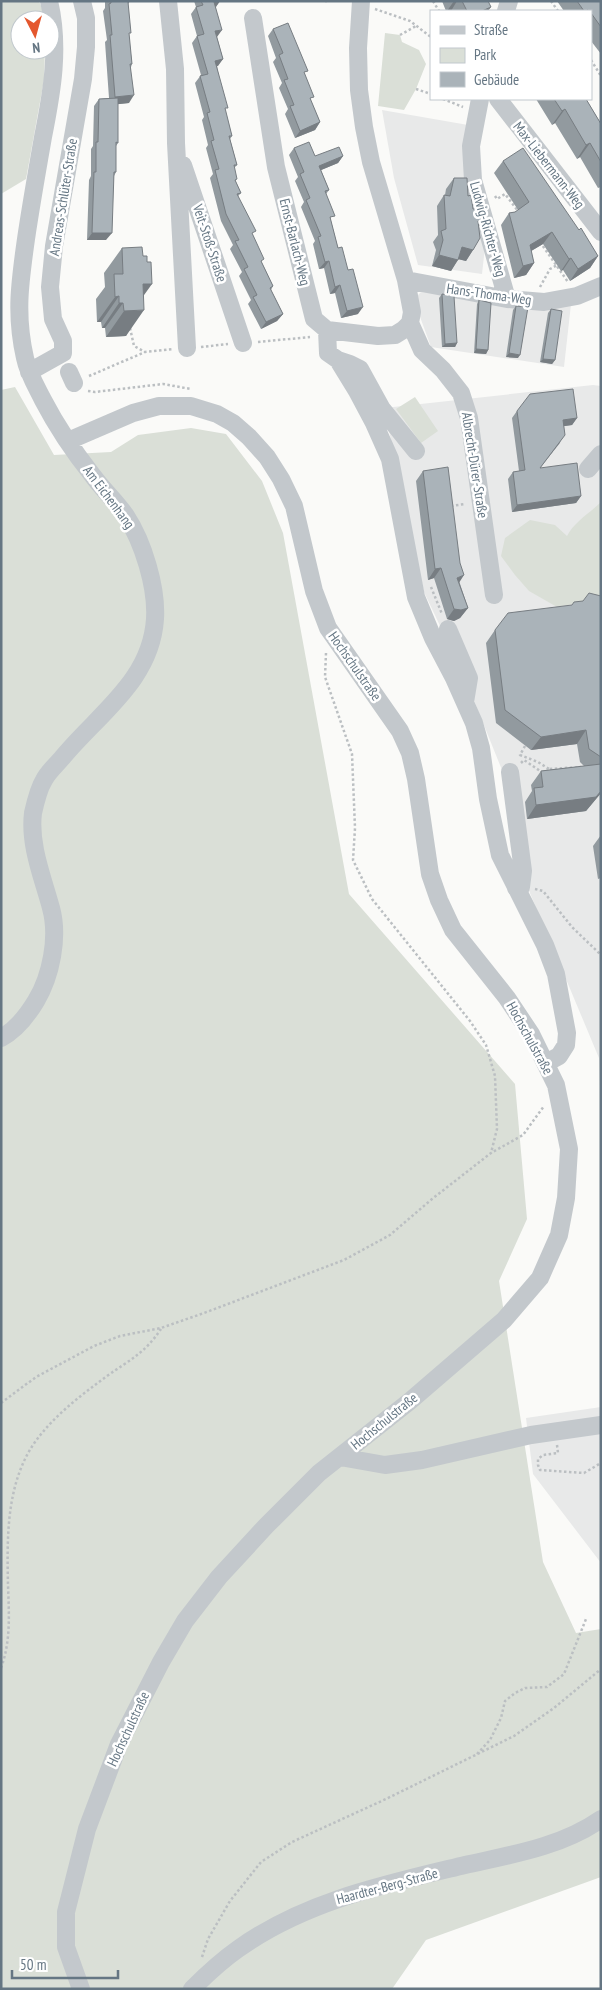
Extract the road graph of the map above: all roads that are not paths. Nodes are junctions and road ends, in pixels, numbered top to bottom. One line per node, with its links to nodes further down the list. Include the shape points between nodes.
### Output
1 (49, 1): 18 (street, Am Eichenhang, via 53,17 54,84 33,188 18,301 19,329)
2 (82, 1): 18 (street, Andreas-Schlüter-Straße, via 86,18 85,63 50,287 63,353)
3 (168, 1): 8 (street, Veit-Stoß-Straße, via 175,69)
4 (361, 1): 10 (street, via 358,48 364,127 371,162)
5 (253, 18): 14 (street, Ernst-Barlach-Weg, via 279,177 314,319)
6 (499, 100): 9 (street, Max-Liebermann-Weg)
7 (478, 106): 12 (street, Ludwig-Richter-Weg, via 471,146 473,180)
8 (176, 143): 15 (street, Veit-Stoß-Straße); 16 (street, Veit-Stoß-Straße)
9 (601, 232)
10 (406, 280): 12 (street, Hans-Thoma-Weg); 13 (street, via 412,312)
11 (601, 286): 12 (street, Hans-Thoma-Weg, via 578,296 544,302)
12 (507, 299)
13 (410, 323): 14 (street, via 395,335); 23 (street, Albrecht-Dürer-Straße, via 422,350 461,394 469,418)
14 (328, 330): 17 (street, via 328,353)
15 (243, 343)
16 (187, 348)
17 (338, 360): 20 (street, via 360,369 382,409); 25 (street, via 374,423 390,459 416,597)
18 (29, 372): 19 (street, Am Eichenhang)
19 (68, 441): 28 (street, Am Eichenhang, via 94,479 126,516 143,548 155,618 150,652 133,680 44,780 33,813 34,844 52,911 54,951 46,984 31,1010 12,1032); 29 (street, Hochschulstraße, via 133,413 159,406 191,406 233,423 267,457 285,486 299,523 314,591 328,628 396,724 410,753 430,874 439,900 453,930 507,998)
20 (416, 451)
21 (601, 454): 22 (street)
22 (588, 469)
23 (494, 596)
24 (448, 630): 25 (street, via 469,678)
25 (465, 702): 27 (street, via 481,748 500,855)
26 (510, 772): 27 (street, via 523,871)
27 (519, 888): 29 (street, via 546,945 561,994 566,1045 559,1056)
28 (1, 1038)
29 (546, 1063): 31 (street, Hochschulstraße, via 556,1085 569,1149 560,1235 540,1278 504,1320)
30 (601, 1425): 31 (street, via 531,1435 422,1460 385,1465)
31 (340, 1457): 34 (street, Hochschulstraße, via 319,1473 219,1577 185,1622 138,1704 86,1829 66,1912 66,1947)
32 (601, 1820): 33 (street, Haardter-Berg-Straße, via 564,1838 518,1854 371,1888 318,1906 264,1932)
33 (198, 1983)
34 (81, 1989)

